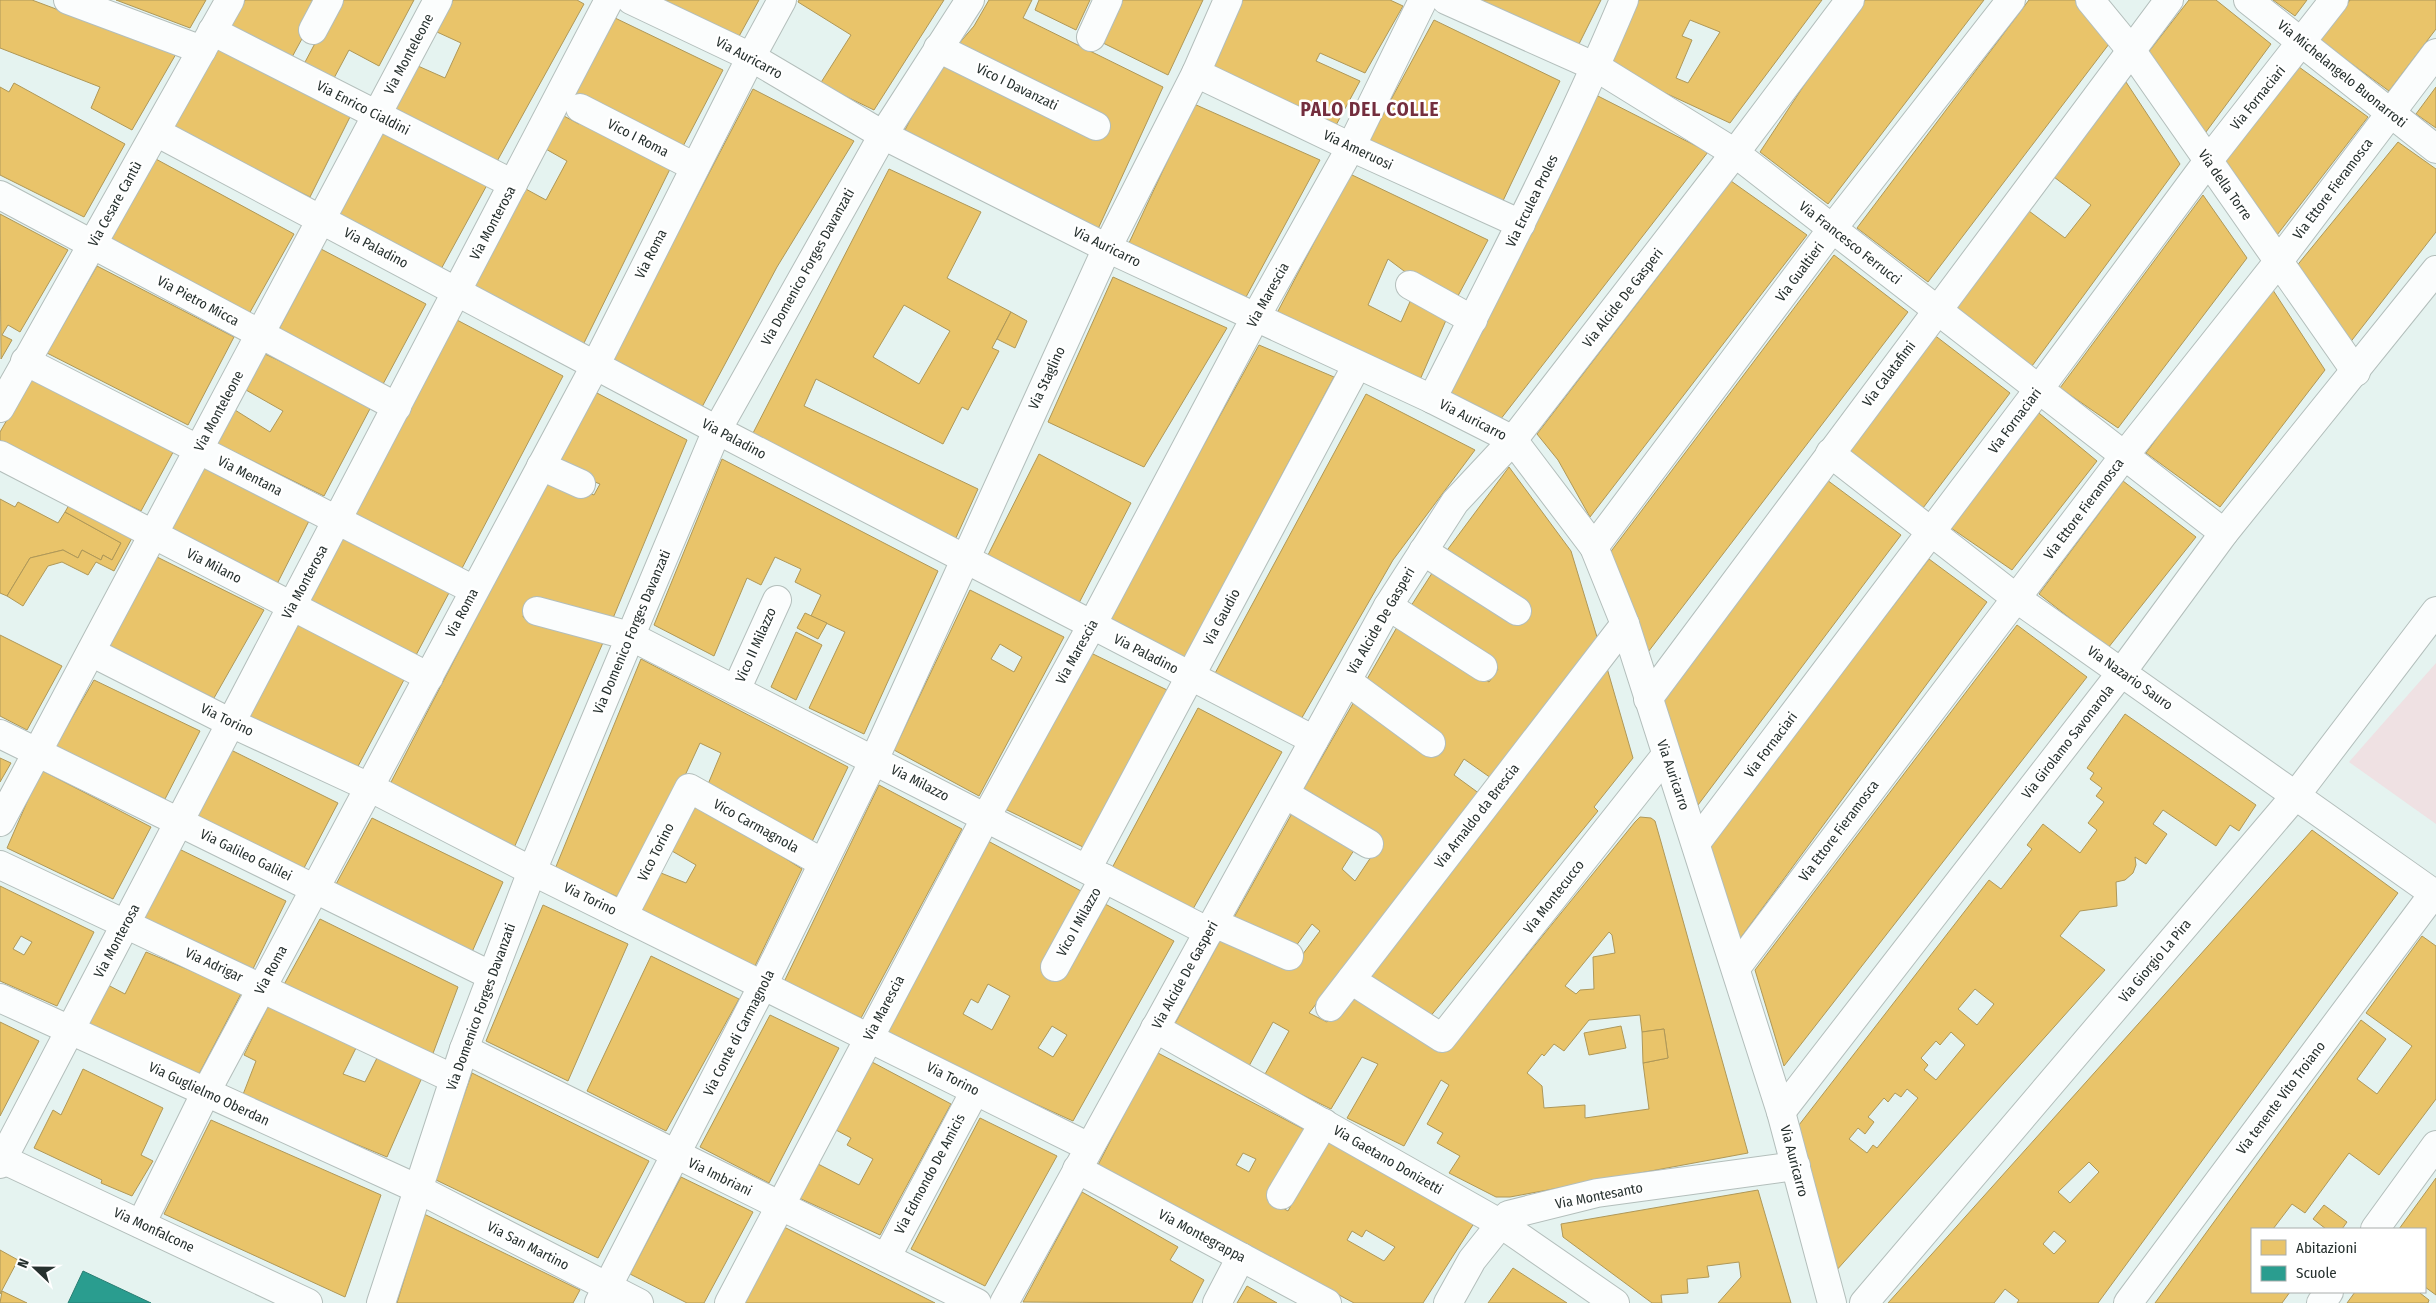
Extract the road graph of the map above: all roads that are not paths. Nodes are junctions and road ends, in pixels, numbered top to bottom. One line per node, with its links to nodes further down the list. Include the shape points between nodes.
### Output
1 (68, 0): 22 (street, Via Enrico Cialdini)
2 (230, 0): 22 (street, Via Cesare Cantù)
3 (329, 0): 20 (street)
4 (438, 0): 32 (street, Via Monteleone)
5 (609, 0): 41 (street, Via Monterosa)
6 (631, 0): 27 (street, Via Auricarro)
7 (782, 0): 27 (street, Via Roma)
8 (970, 0): 24 (street, Via Domenico Forges Davanzati)
9 (1108, 0): 21 (street)
10 (1228, 0): 29 (street, Via Staglino)
11 (1423, 0): 36 (street, Via Marescia)
12 (1446, 0): 28 (street, Via Francesco Ferrucci)
13 (1624, 0): 28 (street, Via Erculea Proles)
14 (1850, 0): 38 (street, Via Alcide De Gasperi)
15 (2011, 0): 45 (street, Via Gualtieri)
16 (2090, 0): 25 (street, Via della Torre)
17 (2169, 0): 25 (street, Via Calatafimi)
18 (2248, 0): 23 (street, Via Michelangelo Buonarroti)
19 (2334, 0): 23 (street, Via Fornaciari)
20 (313, 30)
21 (1091, 37)
22 (207, 40): 32 (street, Via Enrico Cialdini); 34 (street, Via Cesare Cantù)
23 (2303, 42): 31 (street, Via Michelangelo Buonarroti); 39 (street, Via Fornaciari)
24 (938, 48): 33 (street, Vico I Davanzati); 35 (street, Via Domenico Forges Davanzati)
25 (2131, 50): 39 (street, Via della Torre); 52 (street, Via Calatafimi)
26 (2436, 53): 31 (street, Via Ettore Fieramosca)
27 (751, 57): 35 (street, Via Auricarro); 40 (street, Via Roma)
28 (1596, 67): 38 (street, Via Francesco Ferrucci); 44 (street, Via Erculea Proles)
29 (1196, 73): 36 (street, Via Ameruosi); 47 (street, Via Staglino)
30 (580, 108): 40 (street, Vico I Roma)
31 (2390, 112): 37 (street, Via Michelangelo Buonarroti); 48 (street, Via Ettore Fieramosca)
32 (377, 115): 41 (street, Via Enrico Cialdini); 43 (street, Via Monteleone)
33 (1096, 126)
34 (156, 132): 43 (street, Via Paladino); 46 (street, Via Cesare Cantù)
35 (883, 135): 47 (street, Via Auricarro); 64 (street, Via Domenico Forges Davanzati)
36 (1351, 147): 44 (street, Via Ameruosi); 53 (street, Via Marescia)
37 (2436, 149)
38 (1735, 153): 45 (street, Via Francesco Ferrucci); 65 (street, Via Alcide De Gasperi)
39 (2208, 161): 48 (street, Via della Torre); 60 (street, Via Fornaciari)
40 (696, 167): 58 (street, Via Roma)
41 (513, 184): 51 (street, Via Monterosa)
42 (0, 195): 46 (street, Via Pietro Micca)
43 (322, 220): 51 (street, Via Paladino); 55 (street, Via Monteleone)
44 (1522, 224): 54 (street, Via Erculea Proles)
45 (1832, 229): 52 (street, Via Francesco Ferrucci); 76 (street, Via Gualtieri)
46 (92, 245): 55 (street, Via Pietro Micca); 56 (street, Via Cesare Cantù)
47 (1107, 248): 53 (street, Via Auricarro); 78 (street, Via Staglino)
48 (2278, 262): 59 (street, Via della Torre); 69 (street, Via Ettore Fieramosca)
49 (2436, 270): 59 (street, Via Girolamo Savonarola)
50 (1410, 285): 54 (street)
51 (457, 291): 58 (street, Via Paladino); 62 (street, Via Monterosa)
52 (1937, 310): 60 (street, Via Francesco Ferrucci); 67 (street, Via Calatafimi)
53 (1255, 318): 57 (street, Via Auricarro); 88 (street, Via Marescia)
54 (1472, 320): 61 (street, Via Erculea Proles)
55 (260, 334): 62 (street, Via Pietro Micca); 66 (street, Via Monteleone)
56 (26, 361): 63 (street, Via Cesare Cantù); 66 (street, Via Mentana)
57 (1357, 365): 61 (street, Via Auricarro); 94 (street, Via Gaudio)
58 (595, 366): 64 (street, Via Paladino); 70 (street, Via Roma)
59 (2356, 372): 74 (street, Via Girolamo Savonarola)
60 (2039, 389): 69 (street, Via Francesco Ferrucci); 73 (street, Via Fornaciari)
61 (1432, 399): 65 (street, Via Auricarro)
62 (397, 406): 72 (street, Via Monterosa)
63 (0, 408)
64 (717, 430): 78 (street, Via Paladino); 89 (street, Via Domenico Forges Davanzati)
65 (1513, 440): 76 (street, Via Auricarro); 77 (street, Via Alcide De Gasperi, via 1455,502)
66 (199, 450): 72 (street, Via Mentana); 75 (street, Via Monteleone)
67 (1830, 453): 73 (street, Via Nazario Sauro); 97 (street, Via Calatafimi)
68 (0, 455): 75 (street, Via Milano)
69 (2124, 456): 74 (street, Via Francesco Ferrucci); 80 (street, Via Ettore Fieramosca)
70 (540, 466): 71 (street); 79 (street, Via Roma)
71 (581, 484)
72 (337, 520): 79 (street, Via Mentana); 82 (street, Via Monterosa)
73 (1931, 532): 80 (street, Via Nazario Sauro); 112 (street, Via Fornaciari)
74 (2224, 533): 92 (street, Via Girolamo Savonarola)
75 (153, 534): 82 (street, Via Milano); 90 (street, Via Monteleone)
76 (1594, 547): 87 (street, Via Auricarro)
77 (1423, 551): 83 (street, Via Alcide De Gasperi); 85 (street)
78 (964, 559): 88 (street, Via Paladino); 104 (street, Via Staglino)
79 (474, 590): 93 (street, Via Roma)
80 (2016, 598): 92 (street, Via Nazario Sauro); 125 (street, Via Ettore Fieramosca)
81 (777, 600): 96 (street, Vico II Milazzo)
82 (292, 606): 93 (street, Via Milano); 98 (street, Via Monterosa)
83 (1388, 606): 91 (street); 95 (street, Via Alcide De Gasperi)
84 (537, 611): 89 (street, Via Milazzo)
85 (1517, 611)
86 (2436, 611): 108 (street, Via Giorgio La Pira)
87 (1625, 624): 97 (street, Via Auricarro); 127 (street, Via Arnaldo da Brescia)
88 (1092, 625): 94 (street, Via Paladino); 109 (street, Via Marescia)
89 (630, 636): 96 (street, Via Milazzo); 116 (street, Via Domenico Forges Davanzati)
90 (91, 652): 98 (street, Via Torino); 102 (street, Via Monteleone)
91 (1483, 666)
92 (2121, 673): 108 (street, Via Nazario Sauro); 139 (street, Via Girolamo Savonarola)
93 (428, 676): 105 (street, Via Roma)
94 (1191, 677): 100 (street, Via Paladino); 117 (street, Via Gaudio)
95 (1347, 680): 100 (street, Via Alcide De Gasperi); 101 (street)
96 (736, 690): 104 (street, Via Milazzo)
97 (1648, 699): 103 (street, Via Auricarro)
98 (231, 723): 105 (street, Via Torino); 111 (street, Via Monterosa)
99 (0, 734): 102 (street, Via Galileo Galilei)
100 (1314, 740): 107 (street, Via Alcide De Gasperi)
101 (1431, 743)
102 (37, 752): 110 (street, Via Monteleone); 111 (street, Via Galileo Galilei)
103 (1666, 755): 112 (street, Via Auricarro); 127 (street, Via Montecucco, via 1442,1038)
104 (874, 760): 109 (street, Via Milazzo); 114 (street, Via Conte di Carmagnola)
105 (369, 787): 116 (street, Via Torino); 118 (street, Via Roma)
106 (689, 788): 114 (street, Vico Carmagnola); 120 (street, Vico Torino)
107 (1285, 794): 113 (street); 122 (street, Via Alcide De Gasperi)
108 (2296, 795): 119 (street, Via Nazario Sauro); 166 (street, Via Giorgio La Pira)
109 (986, 817): 117 (street, Via Milazzo); 134 (street, Via Marescia)
110 (0, 822)
111 (179, 822): 118 (street, Via Galileo Galilei); 121 (street, Via Monterosa)
112 (1696, 843): 125 (street, Via Auricarro)
113 (1369, 844)
114 (823, 863): 128 (street, Via Conte di Carmagnola)
115 (0, 865): 121 (street, Via Adrigar)
116 (532, 871): 120 (street, Via Torino); 126 (street, Via Domenico Forges Davanzati)
117 (1095, 874): 122 (street, Via Milazzo); 124 (street, Vico I Milazzo)
118 (315, 888): 126 (street, Via Galileo Galilei); 129 (street, Via Roma)
119 (2435, 894): 167 (street, Via tenente Vito Troiano)
120 (623, 916): 128 (street, Via Torino)
121 (126, 924): 129 (street, Via Adrigar); 133 (street, Via Monterosa)
122 (1212, 928): 123 (street, Via Milazzo); 132 (street, Via Alcide De Gasperi)
123 (1289, 956)
124 (1055, 967)
125 (1736, 968): 139 (street, Via Auricarro)
126 (492, 976): 135 (street, Via Domenico Forges Davanzati)
127 (1351, 980): 131 (street, Via Arnaldo da Brescia)
128 (763, 984): 134 (street, Via Torino); 142 (street, Via Conte di Carmagnola)
129 (262, 988): 136 (street, Via Adrigar); 138 (street, Via Roma)
130 (0, 998): 133 (street, Via Guglielmo Oberdan)
131 (1330, 1007)
132 (1155, 1028): 140 (street, Via Gaetano Donizetti); 143 (street, Via Alcide De Gasperi)
133 (70, 1030): 138 (street, Via Guglielmo Oberdan); 144 (street, Via Monterosa)
134 (869, 1037): 137 (street, Via Torino); 148 (street, Via Marescia)
135 (464, 1049): 136 (street, Via Domenico Forges Davanzati); 142 (street, Via Imbriani)
136 (454, 1079): 146 (street, Via Domenico Forges Davanzati)
137 (975, 1090): 143 (street, Via Torino); 153 (street, Via Edmondo De Amicis)
138 (206, 1092): 146 (street, Via Guglielmo Oberdan); 149 (street, Via Roma)
139 (1781, 1112): 145 (street, Via Auricarro)
140 (1324, 1124): 147 (street); 150 (street, Via Gaetano Donizetti)
141 (2436, 1145): 151 (street)
142 (676, 1156): 148 (street, Via Imbriani); 154 (street, Via Conte di Carmagnola)
143 (1083, 1158): 152 (street, Via Montegrappa); 160 (street, Via Alcide De Gasperi)
144 (1, 1160): 149 (street, Via Monfalcone)
145 (1796, 1166): 150 (street, Via Montesanto, via 1597,1194 1508,1215); 165 (street, Via Auricarro)
146 (418, 1189): 154 (street, Via San Martino); 156 (street, Via Domenico Forges Davanzati)
147 (1281, 1195)
148 (780, 1206): 153 (street, Via Imbriani); 158 (street, Via Marescia)
149 (141, 1224): 155 (street, Via Monfalcone)
150 (1501, 1224): 163 (street, Via Montesanto, via 1472,1260); 164 (street, Via Gaetano Donizetti)
151 (2376, 1228)
152 (1241, 1256): 161 (street); 162 (street, Via Montegrappa)
153 (886, 1258): 159 (street, Via Imbriani)
154 (603, 1295): 157 (street, Via San Martino)
155 (308, 1303)
156 (381, 1303)
157 (639, 1303)
158 (729, 1303)
159 (977, 1303)
160 (1004, 1303)
161 (1217, 1303)
162 (1328, 1303)
163 (1448, 1303)
164 (1615, 1303)
165 (1832, 1303)
166 (1864, 1303)
167 (2128, 1303)

